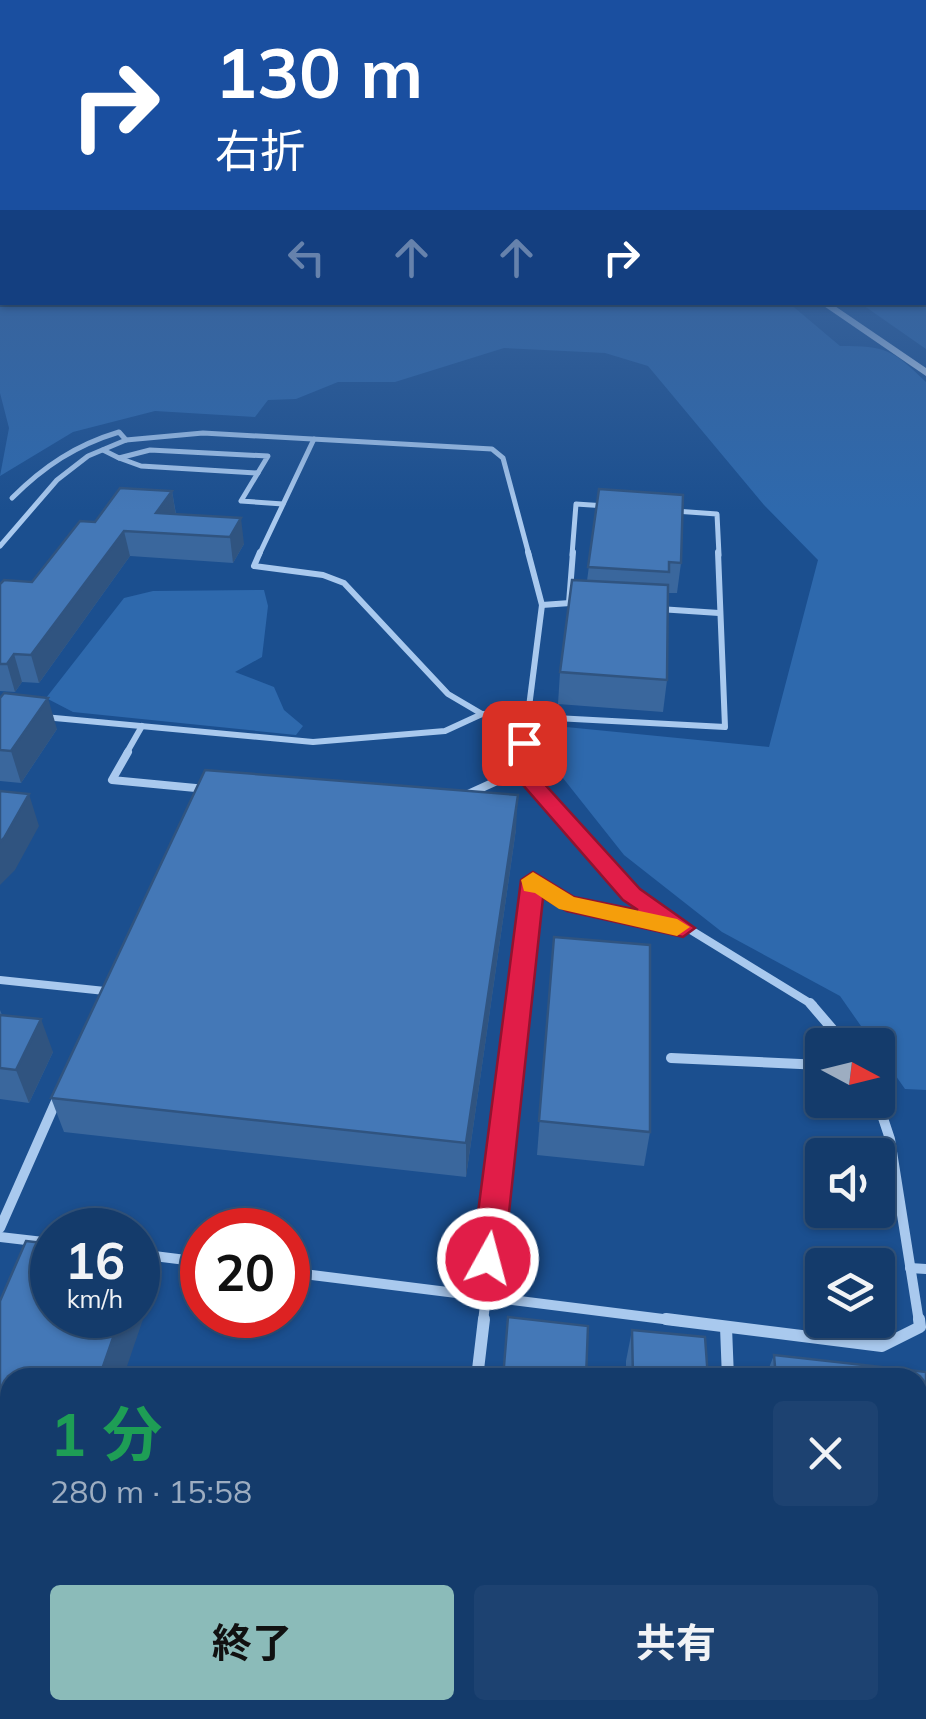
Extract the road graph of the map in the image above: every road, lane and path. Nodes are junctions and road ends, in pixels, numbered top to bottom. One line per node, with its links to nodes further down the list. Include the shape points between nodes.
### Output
1 (892, 350): 2 (main road)
2 (926, 374)
3 (126, 440): 4 (lane, via 203,433); 5 (lane); 8 (lane, via 119,432 87,441)
4 (314, 440): 11 (lane); 17 (lane, via 492,449 503,458)
5 (103, 450): 6 (lane); 9 (lane)
6 (120, 458): 7 (lane, via 142,466); 7 (lane, via 150,450 268,456)
7 (258, 473): 11 (lane, via 240,502)
8 (34, 476): 9 (lane); 10 (lane)
9 (58, 480): 14 (lane)
10 (12, 498)
11 (283, 504): 20 (lane, via 254,566 344,583 448,694)
12 (611, 507): 15 (lane, via 576,504)
13 (664, 510): 19 (lane, via 717,514)
14 (0, 546)
15 (569, 603): 16 (lane); 17 (lane)
16 (588, 604)
17 (542, 605): 22 (lane)
18 (644, 608): 19 (lane)
19 (719, 613): 22 (lane, via 725,727)
20 (482, 714): 22 (lane); 23 (lane, via 445,731 313,742)
21 (32, 716): 23 (lane)
22 (526, 717): 24 (lane)
23 (142, 726): 25 (lane, via 112,780)
24 (521, 770): 26 (lane); 27 (lane, via 632,894)
25 (224, 791)
26 (449, 802)
27 (683, 928): 30 (lane, via 809,1001); 41 (lane, via 567,903 533,880)
28 (0, 980): 29 (lane, via 105,991)
29 (97, 1009)
30 (832, 1028)
31 (671, 1058): 32 (lane)
32 (805, 1064)
33 (64, 1082): 35 (lane)
34 (883, 1118): 38 (lane)
35 (0, 1228)
36 (0, 1237): 37 (lane)
37 (30, 1240)
38 (910, 1268): 39 (lane); 42 (lane, via 920,1327 882,1346)
39 (926, 1270)
40 (310, 1275): 41 (lane)
41 (484, 1297): 42 (lane); 43 (lane)
42 (726, 1327): 44 (lane)
43 (478, 1368)
44 (728, 1368)

